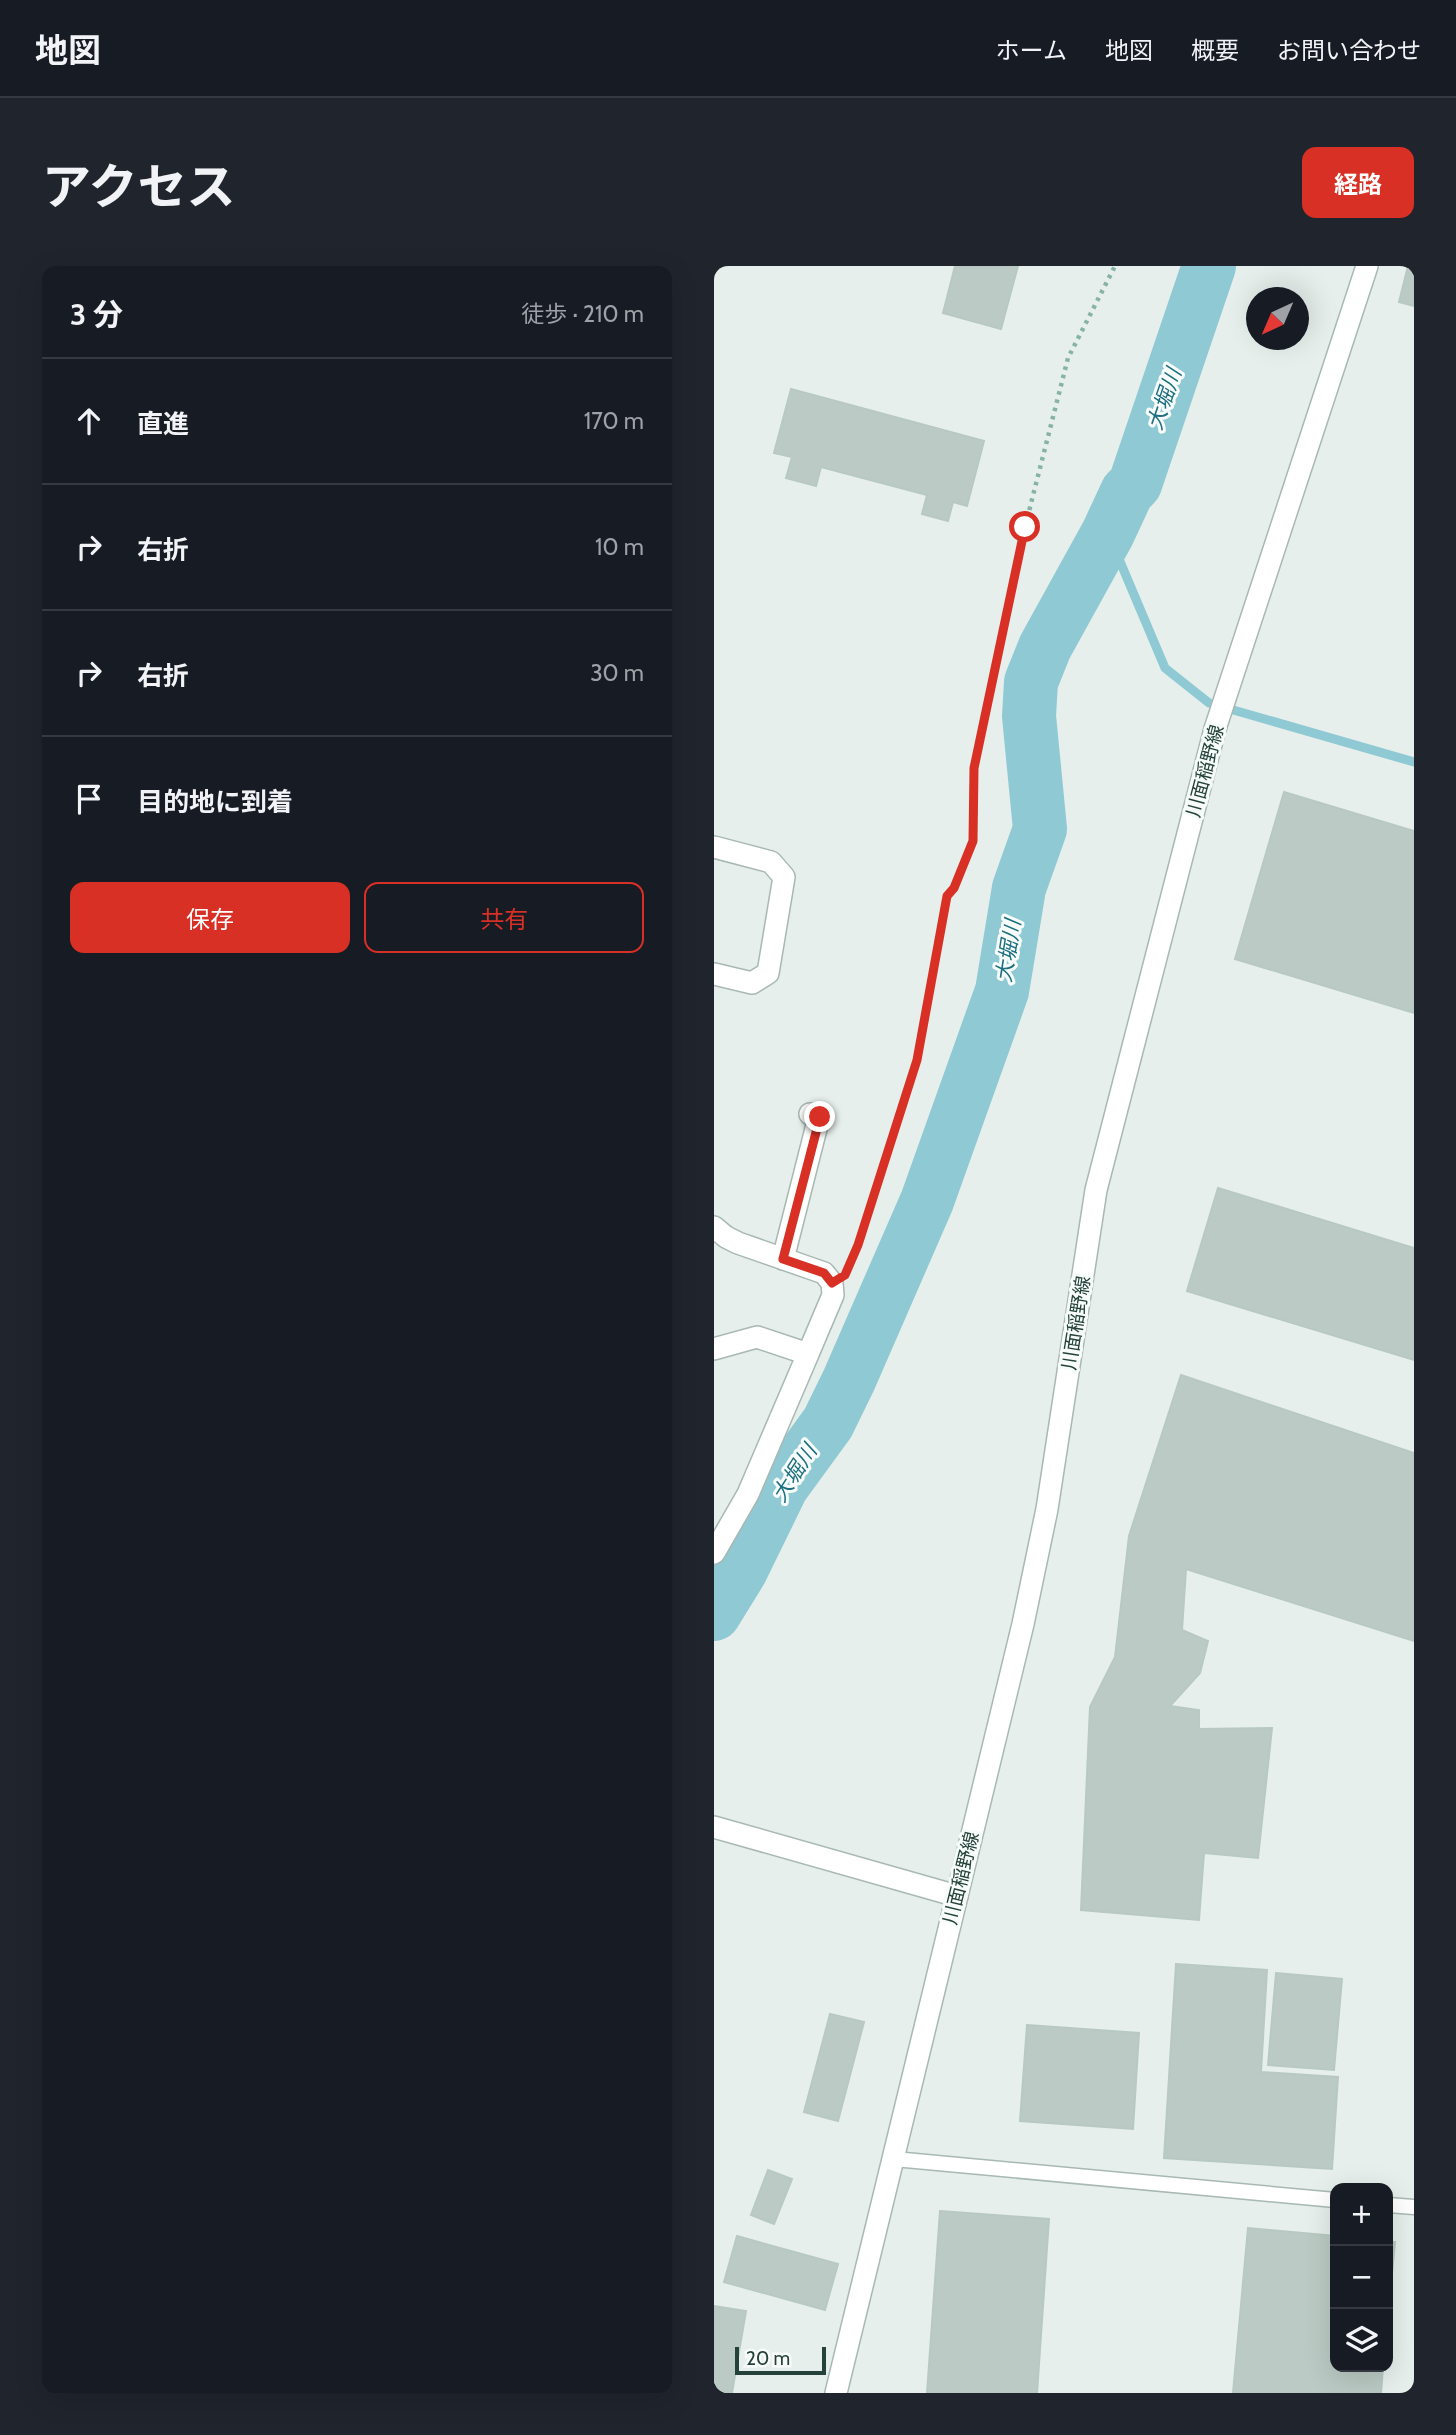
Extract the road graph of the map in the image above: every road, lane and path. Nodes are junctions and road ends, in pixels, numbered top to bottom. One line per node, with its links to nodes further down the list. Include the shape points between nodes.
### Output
1 (1115, 266): 8 (path, via 1068,358 1028,514 974,768 973,841 947,896 917,1060 858,1245 845,1275)
2 (1367, 266): 13 (street, 川面稲野線, via 1216,729 1096,1190 1047,1509)
3 (714, 847): 4 (street, via 771,862 783,877 768,973 752,983)
4 (714, 974)
5 (819, 1117): 7 (street)
6 (714, 1227): 7 (street, via 738,1243)
7 (783, 1259): 8 (street, via 824,1273)
8 (832, 1283): 10 (street, via 833,1295)
9 (714, 1349): 10 (street, via 757,1337)
10 (808, 1354): 11 (street, via 748,1494)
11 (714, 1553)
12 (714, 1827): 13 (street)
13 (957, 1896): 14 (street, 川面稲野線)
14 (894, 2159): 15 (lane); 18 (street, 川面稲野線)
15 (1330, 2200)
16 (1393, 2205): 17 (lane)
17 (1414, 2207)
18 (836, 2393)

